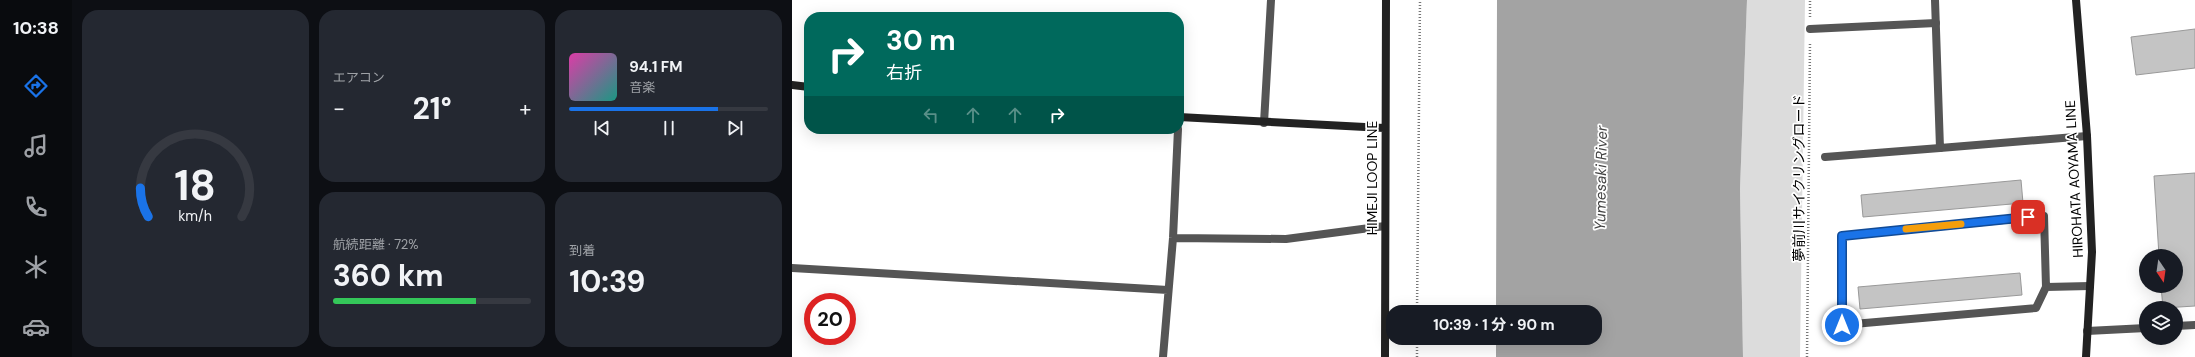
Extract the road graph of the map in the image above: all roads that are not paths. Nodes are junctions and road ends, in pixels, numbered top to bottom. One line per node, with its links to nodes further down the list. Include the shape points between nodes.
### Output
1 (1271, 0): 10 (street)
2 (1386, 0): 11 (main road, HIMEJI LOOP LINE)
3 (1936, 0): 5 (street)
4 (2076, 0): 13 (main road, HIROHATA AOYAMA LINE)
5 (1936, 24): 6 (street); 14 (street)
6 (1810, 29)
7 (792, 85): 8 (main road)
8 (804, 86)
9 (1184, 117): 10 (main road)
10 (1264, 123): 11 (main road)
11 (1384, 128): 16 (main road, HIMEJI LOOP LINE)
12 (1178, 134): 17 (street)
13 (2087, 136): 14 (street); 19 (main road, HIROHATA AOYAMA LINE, via 2092,252)
14 (1940, 148): 15 (street)
15 (1826, 157)
16 (1385, 226): 17 (street, via 1286,239); 27 (main road, HIMEJI LOOP LINE)
17 (1173, 238): 21 (street)
18 (792, 268): 21 (street)
19 (2090, 286): 20 (street); 25 (main road, HIROHATA AOYAMA LINE)
20 (2046, 287): 20 (street, via 2036,308 1842,325 1842,236 2044,216)
21 (1168, 290): 26 (street)
22 (2195, 325): 23 (street)
23 (2183, 326)
24 (2139, 328): 25 (street)
25 (2087, 331): 28 (main road, HIROHATA AOYAMA LINE)
26 (1163, 357)
27 (1385, 357)
28 (2086, 357)

